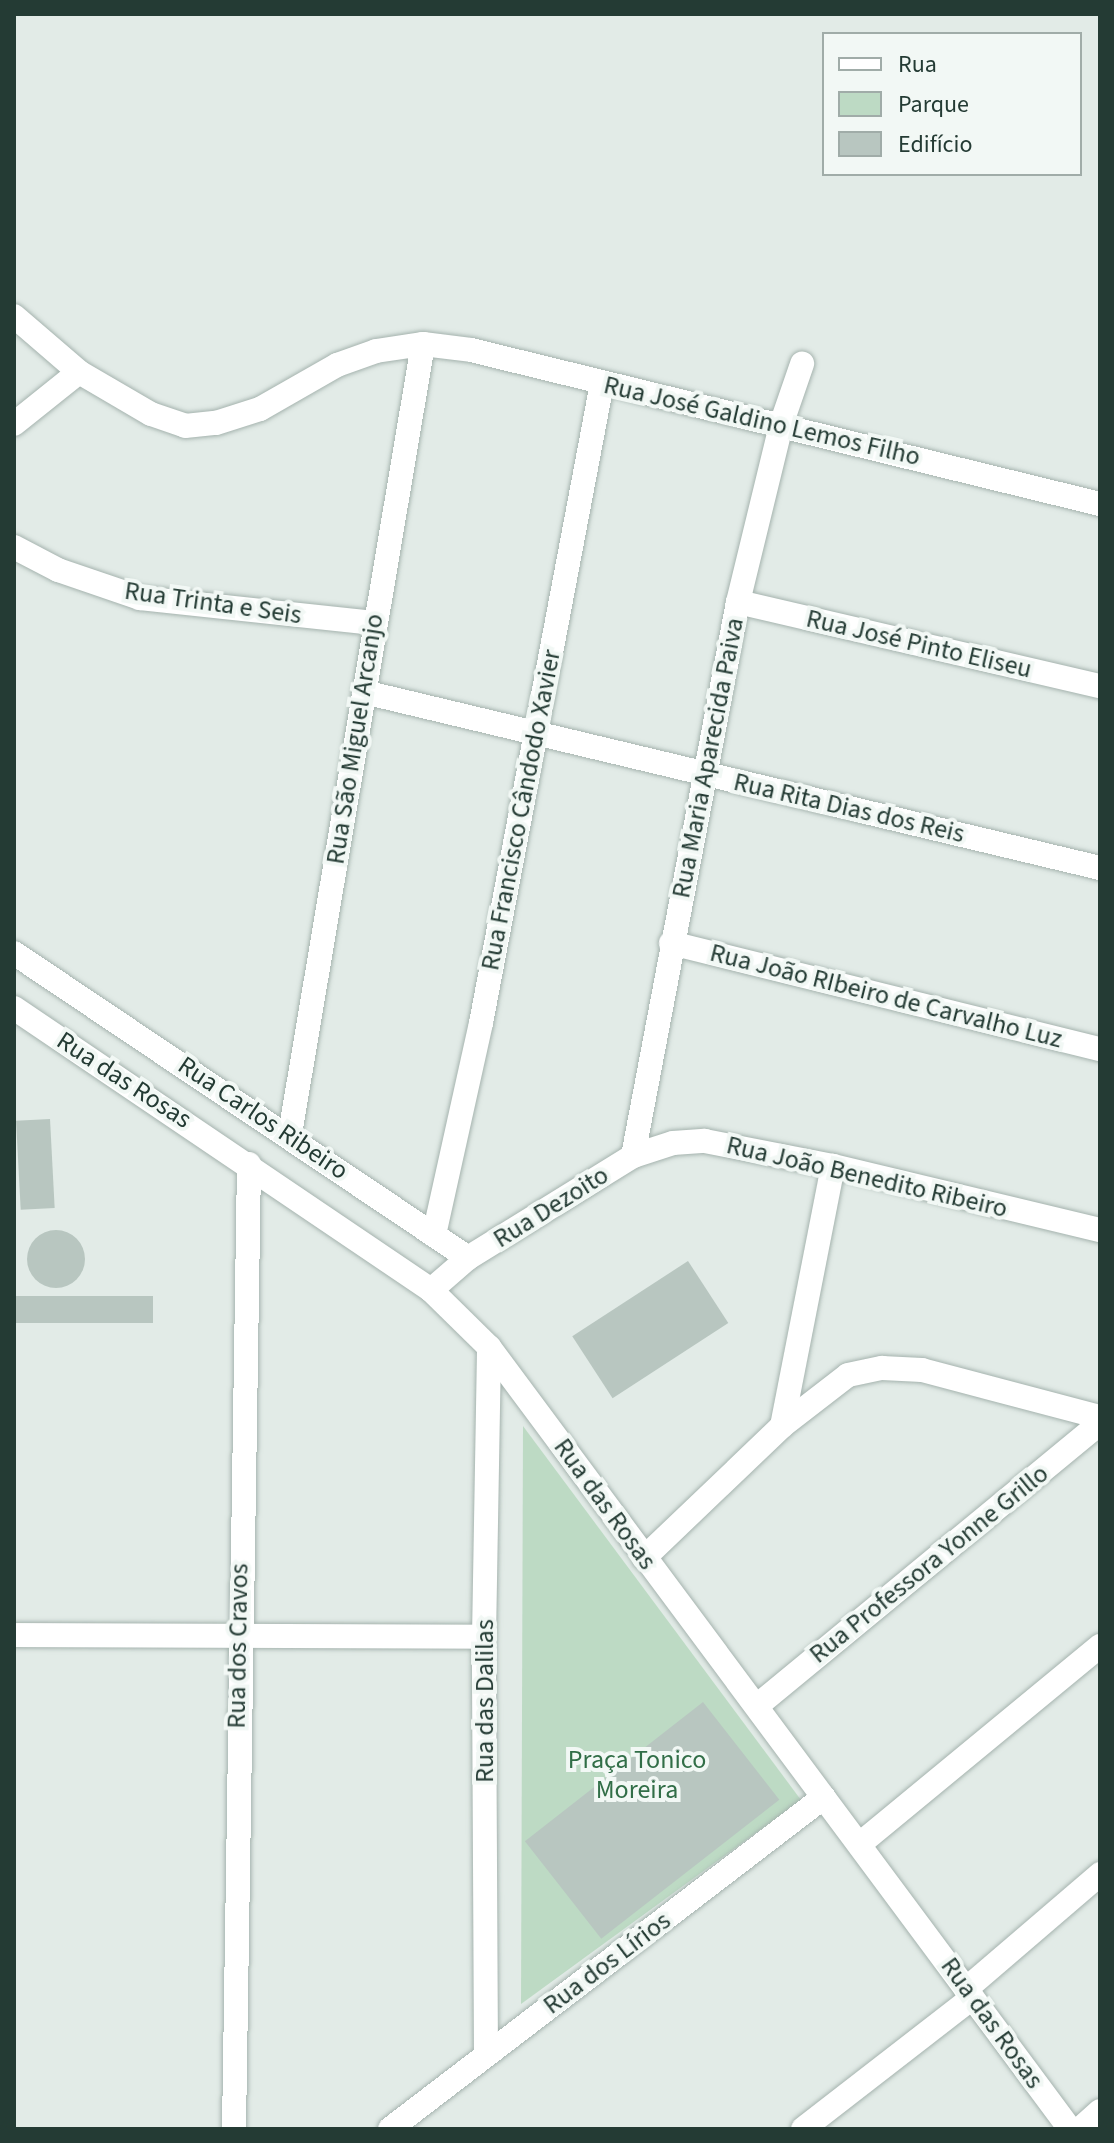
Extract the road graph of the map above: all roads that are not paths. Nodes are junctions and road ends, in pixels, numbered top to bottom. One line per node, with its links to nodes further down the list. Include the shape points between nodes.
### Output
1 (14, 316): 4 (street, Rua José Galdino Lemos Filho)
2 (423, 344): 4 (street, Rua José Galdino Lemos Filho, via 376,351 337,365 260,409 201,425 185,426 151,414); 5 (street, Rua José Galdino Lemos Filho, via 471,350); 11 (street, Rua São Miguel Arcanjo)
3 (802, 364): 7 (street, Rua Maria Aparecida Paiva)
4 (79, 372): 6 (street)
5 (602, 383): 7 (street, Rua José Galdino Lemos Filho); 14 (street, Rua Francisco Cândodo Xavier)
6 (14, 424)
7 (781, 425): 8 (street, Rua José Galdino Lemos Filho); 10 (street, Rua Maria Aparecida Paiva)
8 (1100, 504)
9 (14, 547): 11 (street, Rua Trinta e Seis, via 58,570 140,598)
10 (738, 602): 12 (street, Rua José Pinto Eliseu); 15 (street, Rua Maria Aparecida Paiva)
11 (374, 623): 13 (street, Rua São Miguel Arcanjo)
12 (1100, 686)
13 (364, 692): 14 (street, Rua Rita Dias dos Reis); 21 (street, Rua São Miguel Arcanjo)
14 (534, 735): 15 (street, Rua Rita Dias dos Reis); 26 (street, Rua Francisco Cândodo Xavier, via 481,1023)
15 (704, 774): 16 (street, Rua Rita Dias dos Reis); 17 (street, Rua Maria Aparecida Paiva)
16 (1100, 868)
17 (671, 943): 20 (street, Rua João RIbeiro de Carvalho Luz); 22 (street, Rua Maria Aparecida Paiva)
18 (14, 953): 21 (street, Rua Carlos Ribeiro)
19 (14, 1008): 23 (street, Rua das Rosas)
20 (1100, 1049)
21 (290, 1134): 26 (street, Rua Carlos Ribeiro)
22 (633, 1156): 24 (street, Rua João Benedito Ribeiro, via 673,1143 705,1141); 27 (street, Rua Dezoito)
23 (249, 1164): 28 (street, Rua das Rosas); 36 (street, Rua dos Cravos)
24 (833, 1166): 25 (street, Rua João Benedito Ribeiro); 32 (street)
25 (1100, 1230)
26 (434, 1235): 27 (street, Rua Carlos Ribeiro)
27 (468, 1258): 28 (street)
28 (431, 1290): 29 (street, Rua das Rosas)
29 (489, 1347): 33 (street, Rua das Rosas); 35 (street, Rua das Dalilas)
30 (1100, 1417): 32 (street, via 922,1370 882,1368 848,1375)
31 (1100, 1423): 38 (street, Rua Professora Yonne Grillo)
32 (782, 1426): 33 (street)
33 (644, 1558): 38 (street, Rua das Rosas)
34 (14, 1635): 36 (street)
35 (484, 1637): 36 (street); 43 (street, Rua das Dalilas)
36 (238, 1638): 45 (street, Rua dos Cravos)
37 (1100, 1646): 40 (street)
38 (758, 1705): 39 (street, Rua das Rosas)
39 (824, 1797): 40 (street, Rua das Rosas); 43 (street, Rua dos Lírios)
40 (861, 1843): 42 (street, Rua das Rosas)
41 (1100, 1874): 42 (street)
42 (969, 1993): 47 (street); 48 (street, Rua das Rosas)
43 (486, 2055): 46 (street, Rua dos Lírios)
44 (1100, 2111): 49 (street)
45 (234, 2129)
46 (390, 2129)
47 (803, 2129)
48 (1070, 2129)
49 (1080, 2129)

